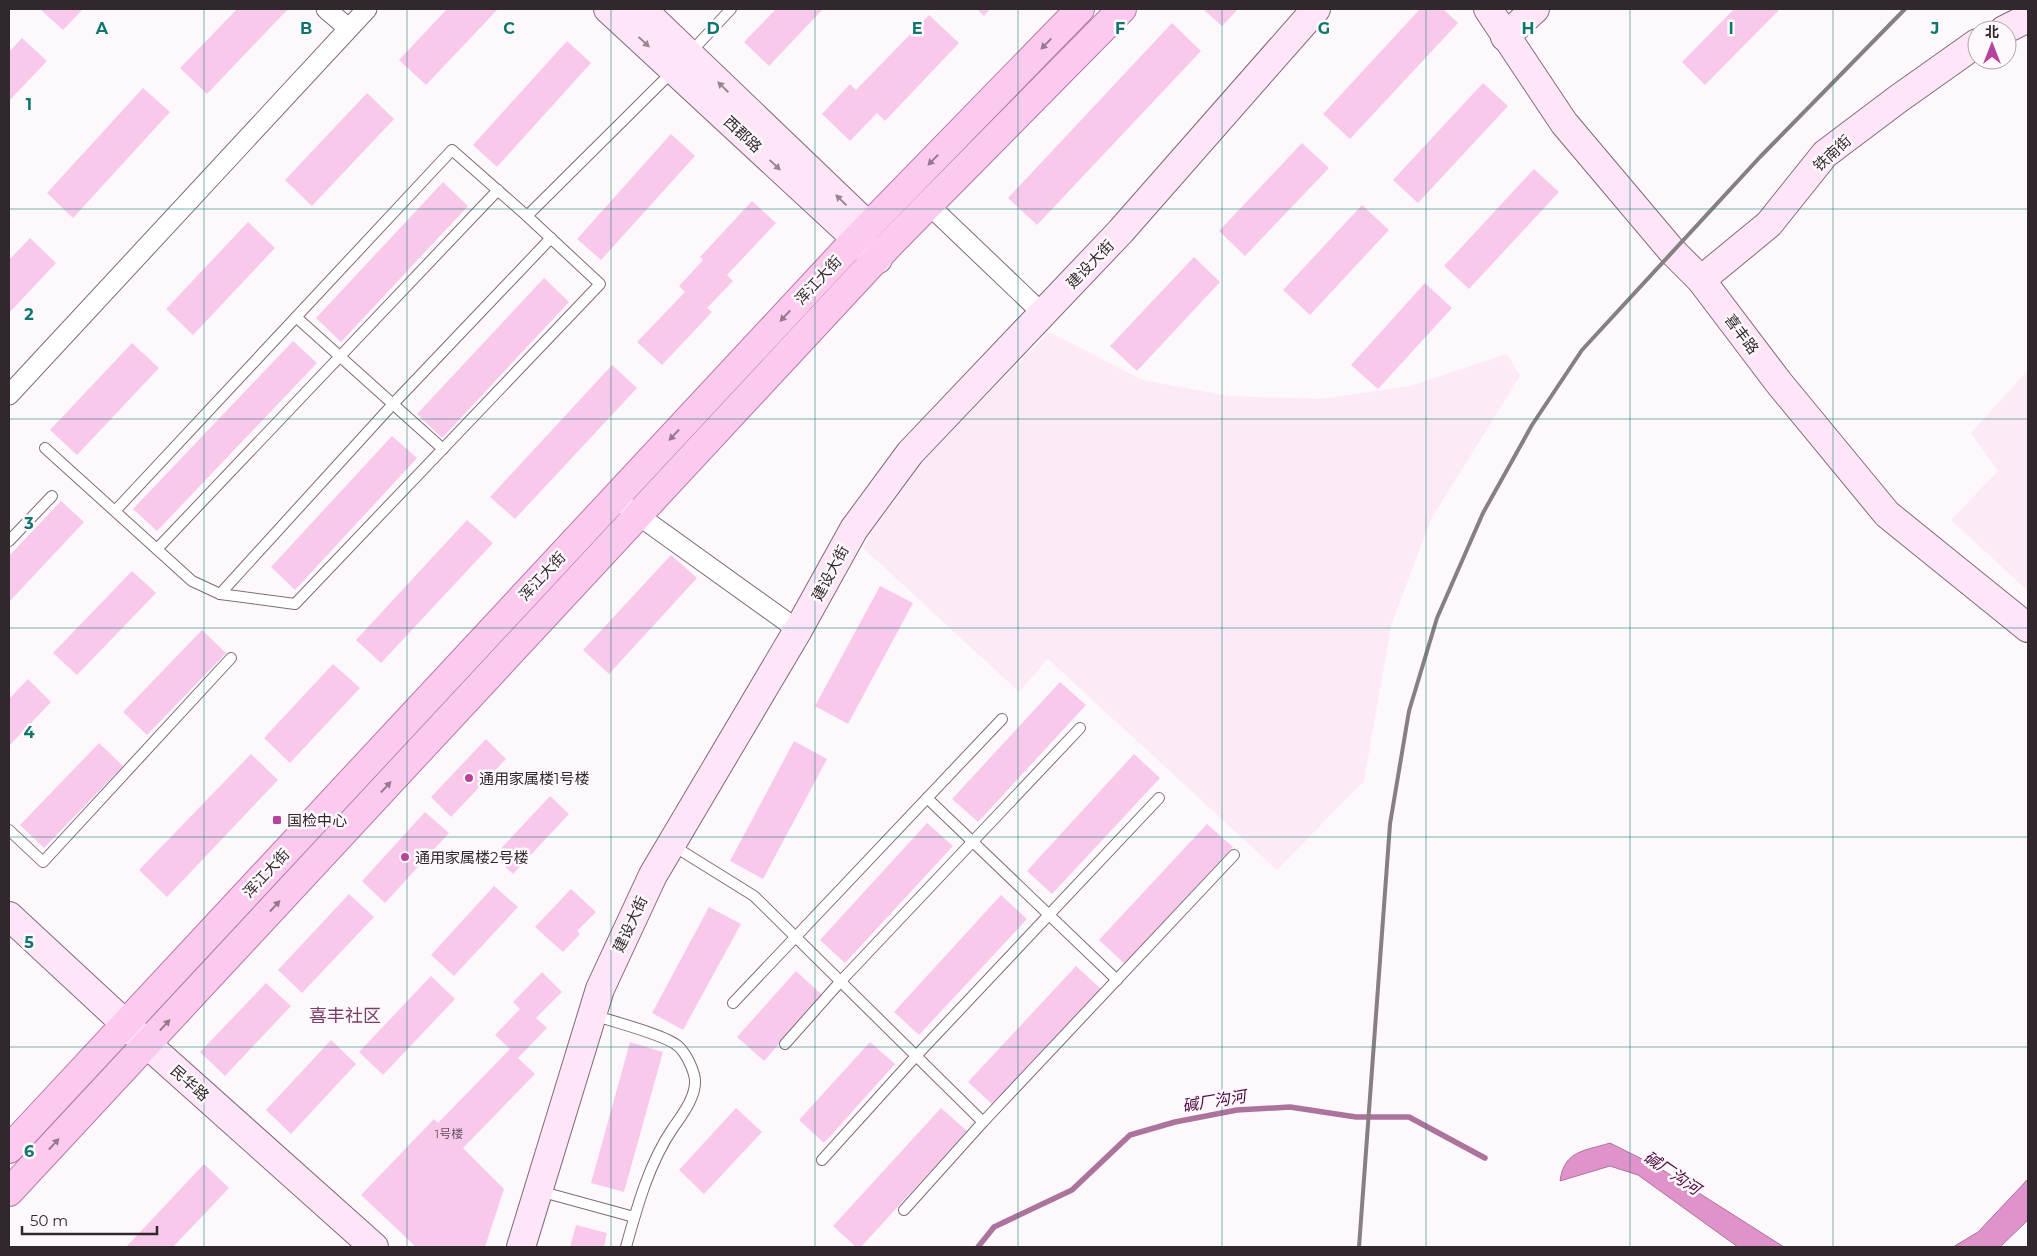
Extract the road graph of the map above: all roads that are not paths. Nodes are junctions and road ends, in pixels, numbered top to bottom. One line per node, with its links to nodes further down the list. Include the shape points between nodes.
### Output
1 (326, 9): 11 (street)
2 (366, 9): 11 (street)
3 (608, 9): 14 (street, 西郡路, one-way to 14)
4 (642, 9): 14 (street, 西郡路)
5 (731, 9): 14 (lane)
6 (1080, 9): 18 (main road, 浑江大街, one-way to 18)
7 (1122, 9): 16 (main road)
8 (1316, 9): 22 (street, 建设大街, via 1122,231)
9 (1488, 9): 12 (street, 喜丰路)
10 (1535, 9): 12 (street)
11 (348, 28): 25 (street)
12 (1505, 37): 21 (street, 喜丰路, via 1564,123 1672,251)
13 (1967, 50): 21 (street, 铁南街, via 1825,154 1769,224)
14 (682, 62): 17 (lane); 18 (street, 西郡路)
15 (498, 190): 17 (lane); 23 (lane, via 452,150); 24 (lane)
16 (929, 205): 20 (main road); 22 (street)
17 (528, 216): 19 (lane)
18 (862, 233): 20 (street, 西郡路); 30 (main road, 浑江大街, one-way to 30)
19 (551, 238): 26 (lane); 28 (lane, via 600,284)
20 (883, 252): 32 (main road)
21 (1701, 280): 36 (street, 喜丰路, via 1779,383 1887,514)
22 (1043, 314): 37 (street, 建设大街, via 910,453 854,529)
23 (296, 317): 24 (lane); 31 (lane)
24 (339, 357): 26 (lane); 34 (lane)
25 (9, 395)
26 (393, 404): 28 (lane); 35 (lane)
27 (45, 448): 31 (lane)
28 (443, 449): 35 (lane, via 295,604)
29 (52, 496): 33 (lane)
30 (615, 498): 32 (street); 54 (main road, 浑江大街)
31 (115, 511): 34 (lane)
32 (638, 516): 37 (street); 55 (main road, one-way to 32)
33 (9, 541)
34 (157, 549): 35 (lane, via 192,580)
35 (220, 594)
36 (2028, 628)
37 (798, 630): 45 (street, 建设大街)
38 (231, 658): 43 (lane, via 43,862)
39 (1002, 719): 41 (lane)
40 (1080, 728): 44 (lane)
41 (927, 798): 44 (lane); 49 (lane)
42 (1158, 798): 47 (lane)
43 (9, 830)
44 (973, 842): 47 (lane); 51 (lane)
45 (671, 844): 49 (lane, via 754,896); 53 (street, 建设大街, via 648,884 600,989)
46 (1234, 855): 50 (lane)
47 (1049, 915): 50 (lane); 57 (lane)
48 (9, 916): 54 (street, 民华路)
49 (795, 936): 51 (lane); 52 (lane)
50 (1117, 980): 58 (lane)
51 (840, 982): 56 (lane); 57 (lane)
52 (733, 1003)
53 (592, 1015): 61 (street, 建设大街); 64 (lane, via 678,1046 689,1062 695,1081 686,1110 660,1147)
54 (125, 1024): 55 (street, 民华路); 59 (main road, 浑江大街)
55 (147, 1044): 62 (main road, one-way to 55); 65 (street, 民华路)
56 (785, 1044)
57 (916, 1056): 58 (lane); 60 (lane)
58 (983, 1122): 63 (lane)
59 (9, 1149)
60 (822, 1160)
61 (538, 1191): 64 (lane); 66 (street, 建设大街)
62 (9, 1192)
63 (904, 1210)
64 (634, 1217): 67 (lane)
65 (374, 1247)
66 (521, 1247)
67 (626, 1247)

